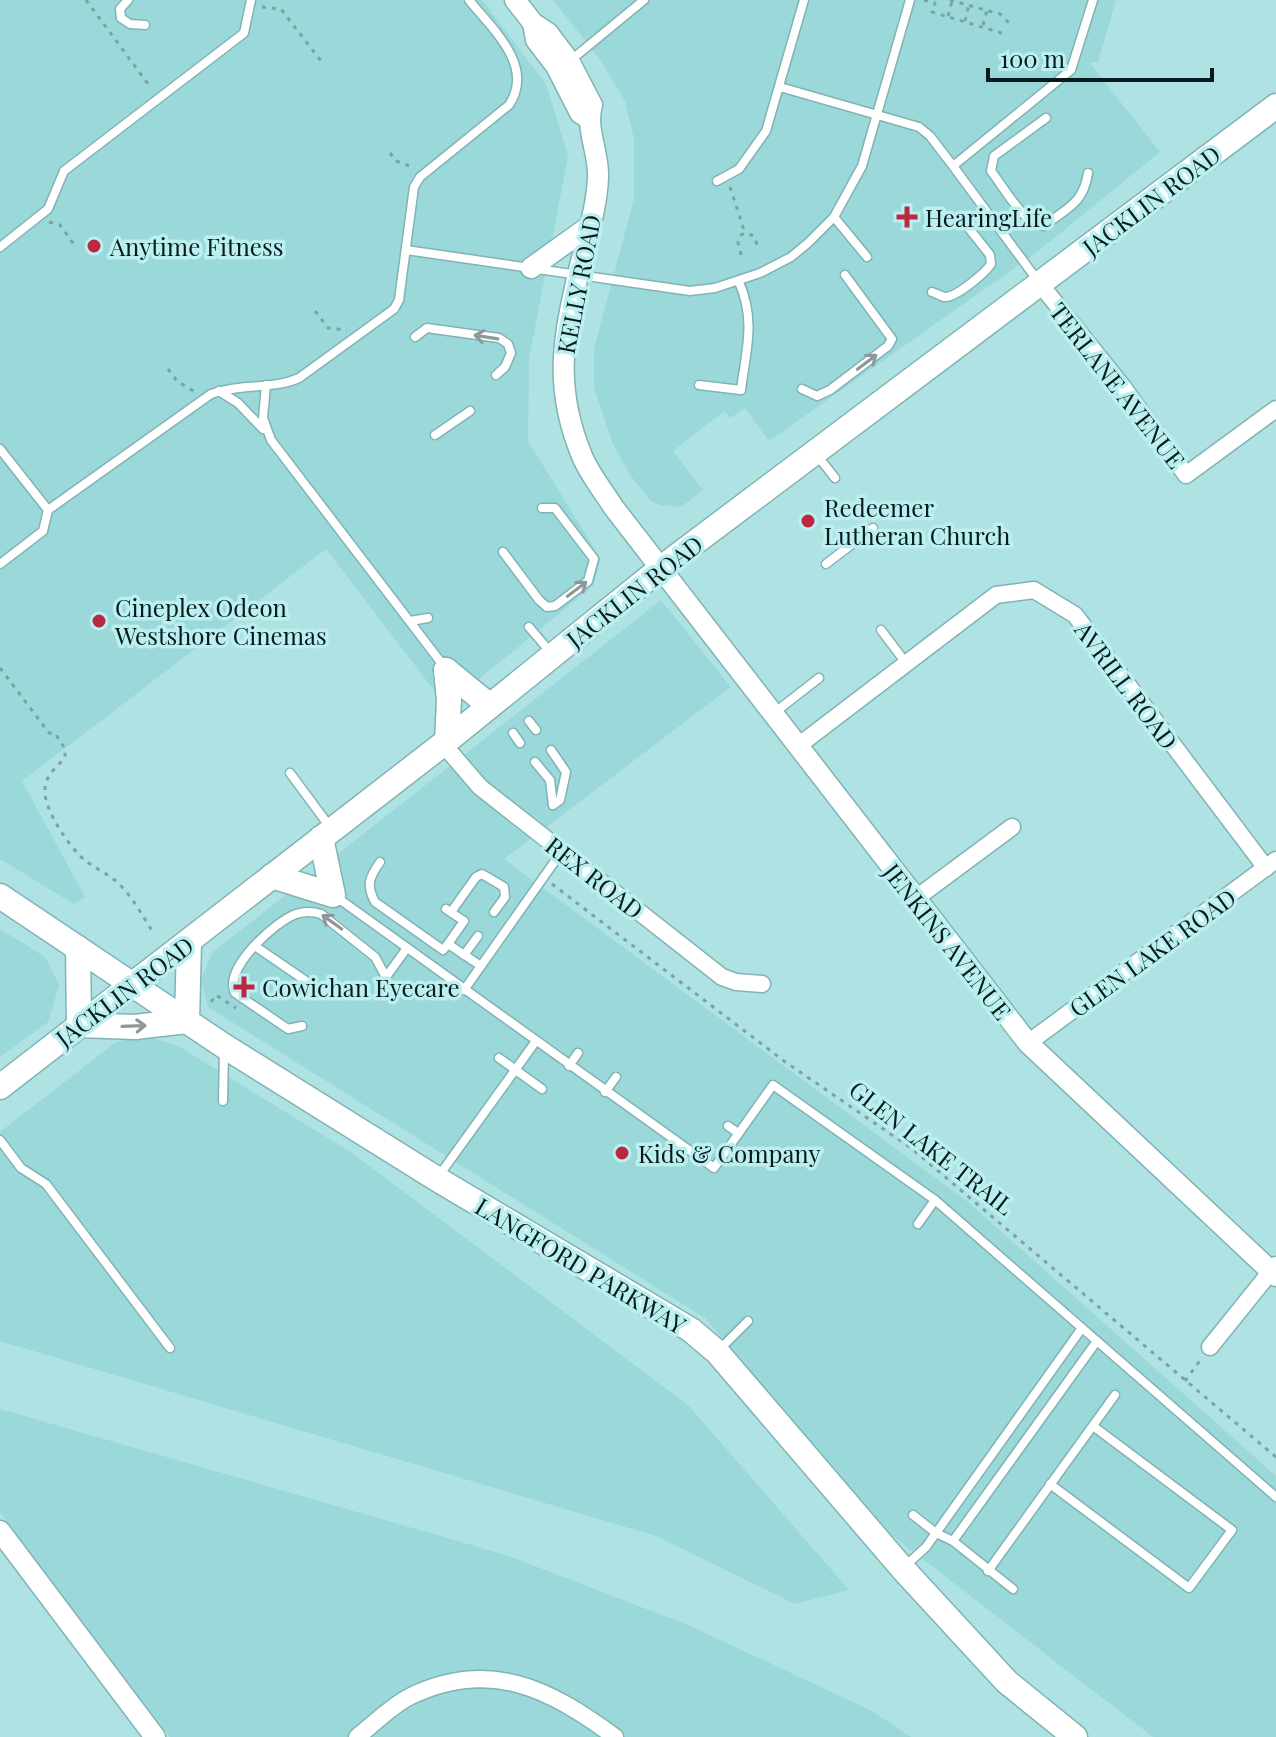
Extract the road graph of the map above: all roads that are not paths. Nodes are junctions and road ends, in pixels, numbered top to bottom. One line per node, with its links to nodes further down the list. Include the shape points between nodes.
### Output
1 (128, 0): 10 (lane, via 120,9 121,18)
2 (469, 0): 24 (lane, via 517,67 517,93 420,177 412,196)
3 (515, 0): 9 (street, KELLY ROAD)
4 (644, 0): 11 (lane)
5 (804, 0): 12 (lane)
6 (910, 0): 14 (lane)
7 (1093, 0): 17 (lane, via 1071,70)
8 (251, 2): 23 (lane, via 244,33 64,171 48,209)
9 (533, 23): 11 (street, KELLY ROAD, via 548,33); 15 (street, KELLY ROAD, via 536,40)
10 (145, 25)
11 (569, 61): 15 (street, KELLY ROAD, via 592,105)
12 (780, 87): 14 (lane); 19 (lane, via 758,146 739,169)
13 (1276, 106): 30 (main road, JACKLIN ROAD)
14 (877, 114): 17 (lane, via 919,127); 20 (lane, via 862,166)
15 (588, 118): 22 (street, KELLY ROAD, via 599,176)
16 (1046, 118): 18 (lane, via 994,156 990,166 1028,220 1044,226 1079,199)
17 (953, 166): 30 (lane)
18 (1088, 173)
19 (717, 181)
20 (834, 217): 25 (lane); 29 (lane, via 791,257)
21 (952, 219): 31 (lane, via 964,222 990,255 991,264 955,295)
22 (591, 225): 26 (street); 27 (street, KELLY ROAD)
23 (0, 247)
24 (406, 250): 26 (lane); 34 (lane, via 397,305 299,378)
25 (867, 257)
26 (531, 268): 27 (lane)
27 (578, 275): 29 (lane, via 690,291); 51 (street, KELLY ROAD, via 563,349 568,411 583,459)
28 (845, 275): 36 (lane, one-way to 28, via 817,396 830,390 892,339)
29 (739, 282): 35 (lane, via 750,320 741,390)
30 (1040, 284): 38 (street, TERLANE AVENUE, via 1186,475); 43 (main road, JACKLIN ROAD)
31 (932, 292)
32 (415, 337): 33 (lane, one-way to 32, via 511,353 504,341 427,328)
33 (496, 375)
34 (266, 385): 37 (lane); 40 (lane)
35 (699, 385)
36 (802, 389)
37 (219, 391): 40 (lane); 46 (lane)
38 (1276, 409)
39 (470, 411): 41 (lane)
40 (267, 432): 53 (lane)
41 (435, 435)
42 (0, 449): 46 (lane)
43 (814, 451): 44 (lane); 51 (main road, JACKLIN ROAD)
44 (835, 478)
45 (542, 508): 48 (lane, one-way to 45, via 547,607 588,581 594,559 555,508)
46 (48, 510): 49 (lane, via 43,531)
47 (873, 528): 50 (lane)
48 (503, 552)
49 (0, 564)
50 (826, 564)
51 (661, 568): 56 (main road, JACKLIN ROAD); 61 (street, JENKINS AVENUE)
52 (428, 618): 53 (lane)
53 (410, 621): 58 (lane)
54 (529, 627): 56 (lane)
55 (881, 630): 57 (lane)
56 (552, 655): 60 (main road, JACKLIN ROAD)
57 (907, 664): 67 (street, AVRILL ROAD); 75 (street, AVRILL ROAD, via 996,595 1034,590 1075,615)
58 (446, 670): 60 (main road); 65 (main road)
59 (819, 678): 61 (lane)
60 (490, 706): 65 (main road, JACKLIN ROAD)
61 (773, 713): 67 (street, JENKINS AVENUE)
62 (529, 721): 63 (lane)
63 (536, 730)
64 (513, 733): 66 (lane)
65 (445, 743): 72 (main road, JACKLIN ROAD); 73 (street, REX ROAD, via 480,787)
66 (520, 743)
67 (798, 746): 79 (street, JENKINS AVENUE)
68 (551, 750): 69 (lane, via 566,772 560,800 553,805 550,780)
69 (535, 762)
70 (290, 773): 72 (lane)
71 (1012, 827): 79 (street)
72 (327, 834): 76 (main road, JACKLIN ROAD); 77 (main road)
73 (562, 851): 90 (lane); 93 (street, REX ROAD, via 722,977)
74 (380, 862): 81 (lane, via 369,879 369,891 375,902)
75 (1271, 864): 101 (street, GLEN LAKE ROAD)
76 (272, 876): 77 (main road); 84 (main road, JACKLIN ROAD)
77 (333, 895): 83 (lane)
78 (0, 896): 87 (main road, LANGFORD PARKWAY)
79 (915, 899): 101 (street, JENKINS AVENUE)
80 (494, 912): 85 (lane, via 505,897 504,887 482,874 449,910 464,921)
81 (408, 925): 83 (lane); 85 (lane, via 443,950)
82 (478, 936): 89 (lane)
83 (396, 941): 88 (lane)
84 (189, 943): 94 (main road, JACKLIN ROAD); 97 (main road)
85 (448, 944): 89 (lane)
86 (255, 946): 88 (lane, one-way to 86, via 386,977 375,957 310,911 282,921); 96 (lane); 99 (lane, via 233,977 235,993 288,1029)
87 (78, 948): 94 (main road, LANGFORD PARKWAY); 98 (main road)
88 (407, 948): 95 (lane)
89 (464, 955): 92 (lane)
90 (489, 955): 91 (lane); 92 (lane)
91 (498, 962)
92 (481, 966): 95 (lane)
93 (762, 984)
94 (133, 985): 97 (main road, LANGFORD PARKWAY); 98 (main road, JACKLIN ROAD)
95 (464, 990): 100 (lane)
96 (325, 994)
97 (187, 1021): 98 (main road, one-way to 97, via 135,1027); 102 (main road, LANGFORD PARKWAY)
98 (79, 1025): 108 (main road, JACKLIN ROAD)
99 (302, 1026)
100 (536, 1041): 105 (lane); 106 (lane)
101 (1028, 1043): 118 (street, JENKINS AVENUE)
102 (224, 1046): 111 (lane); 115 (main road, LANGFORD PARKWAY)
103 (578, 1053): 105 (lane)
104 (499, 1058): 106 (lane)
105 (569, 1066): 110 (lane)
106 (515, 1070): 109 (lane); 115 (lane)
107 (616, 1077): 110 (lane)
108 (0, 1087)
109 (542, 1089)
110 (605, 1092): 113 (lane, via 714,1168)
111 (223, 1101)
112 (728, 1126): 113 (lane)
113 (738, 1133): 116 (lane, via 773,1085)
114 (0, 1140): 123 (lane, via 21,1168 46,1184)
115 (437, 1179): 124 (main road, LANGFORD PARKWAY, via 691,1330)
116 (935, 1200): 117 (lane); 120 (lane)
117 (918, 1224)
118 (1274, 1271): 122 (street)
119 (748, 1321): 124 (lane)
120 (1082, 1328): 121 (lane); 131 (lane)
121 (1097, 1341): 128 (lane); 132 (lane)
122 (1210, 1347)
123 (170, 1348)
124 (717, 1352): 133 (main road, LANGFORD PARKWAY)
125 (1115, 1395): 126 (lane)
126 (1093, 1426): 127 (lane); 127 (lane, via 1232,1530 1198,1576 1189,1588)
127 (1050, 1484): 134 (lane)
128 (1276, 1497)
129 (913, 1515): 131 (lane)
130 (0, 1531): 136 (street)
131 (936, 1533): 132 (lane); 133 (lane)
132 (953, 1541): 134 (lane)
133 (902, 1568): 139 (main road, LANGFORD PARKWAY, via 1007,1682)
134 (988, 1571): 135 (lane)
135 (1013, 1589)
136 (155, 1737)
137 (357, 1737): 138 (street, via 410,1697 458,1679 499,1678 541,1690)
138 (615, 1737)
139 (1075, 1737)

